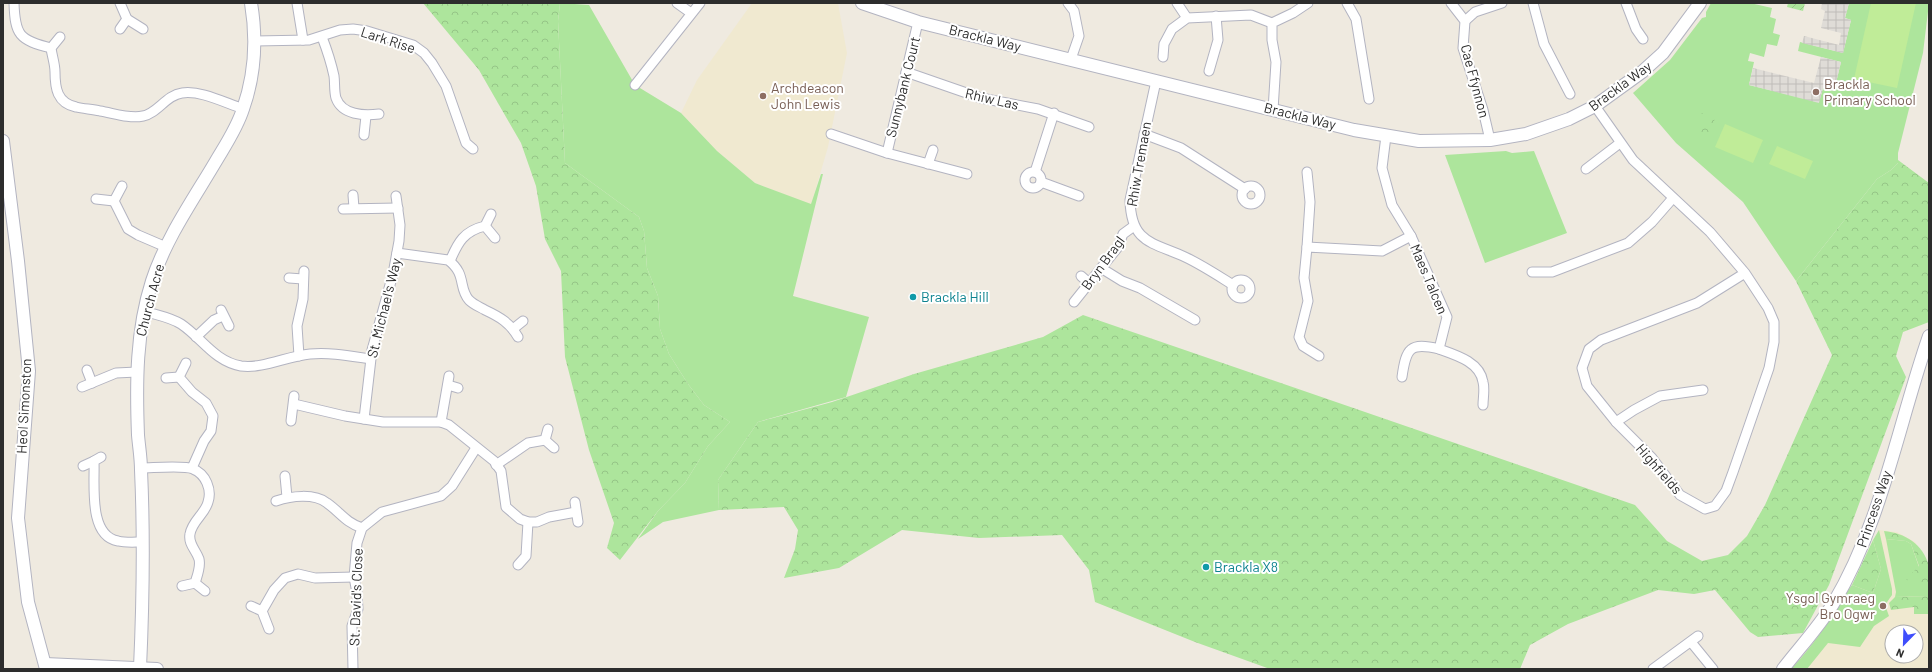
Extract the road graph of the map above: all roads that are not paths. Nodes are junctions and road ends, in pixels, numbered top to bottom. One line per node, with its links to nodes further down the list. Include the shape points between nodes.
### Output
1 (14, 3): 31 (street, via 15,26 18,32 37,44)
2 (120, 3): 20 (street)
3 (251, 3): 30 (street, Church Acre)
4 (297, 3): 29 (street)
5 (677, 3): 17 (street)
6 (700, 3): 17 (street)
7 (862, 3): 22 (street, Brackla Way)
8 (1068, 3): 33 (street, via 1074,11 1079,36)
9 (1177, 3): 19 (street)
10 (1308, 3): 23 (street)
11 (1347, 3): 39 (street, via 1356,19)
12 (1452, 3): 21 (street)
13 (1502, 3): 21 (street, via 1475,12)
14 (1533, 3): 38 (street, via 1544,44)
15 (1626, 3): 28 (street, via 1636,29)
16 (1700, 3): 40 (street, Brackla Way, via 1663,53)
17 (691, 14): 37 (street)
18 (1216, 16): 19 (street); 23 (street, via 1251,15); 34 (street, via 1218,40)
19 (1187, 18): 32 (street, via 1172,29 1164,44)
20 (127, 19): 24 (street); 25 (street)
21 (1465, 21): 51 (street, Cae Ffynnon, via 1463,48)
22 (918, 22): 33 (street, Brackla Way); 35 (street, Sunnybank Court)
23 (1272, 23): 42 (street, via 1276,62)
24 (120, 29)
25 (143, 29)
26 (60, 37): 31 (street)
27 (322, 37): 29 (street, Lark Rise); 45 (street, via 330,59 336,97 340,105); 54 (street, Lark Rise, via 340,30 367,31 413,45 424,53 432,63 449,99 466,143)
28 (1643, 39)
29 (303, 40): 30 (street, Lark Rise)
30 (255, 41): 41 (street, Church Acre, via 254,64)
31 (51, 48): 41 (street, via 56,91 67,104 76,107 130,117 144,116 168,98 192,92)
32 (1163, 57)
33 (1071, 59): 36 (street, Brackla Way)
34 (1209, 71)
35 (906, 72): 43 (street, Rhiw Las, via 981,98); 56 (street, Sunnybank Court)
36 (1156, 81): 42 (street, Brackla Way); 48 (street, Rhiw Tremaen)
37 (634, 85)
38 (1570, 94)
39 (1369, 99)
40 (1596, 106): 51 (street, Brackla Way, via 1569,119 1526,134); 53 (street, Highfields)
41 (244, 108): 79 (street, Church Acre, via 234,130)
42 (1273, 110): 50 (street, Brackla Way)
43 (1054, 113): 46 (street, Rhiw Las, via 1078,127); 59 (street)
44 (379, 114): 45 (street)
45 (366, 116): 49 (street)
46 (1090, 127)
47 (831, 134): 56 (street, Sunnybank Court)
48 (1144, 134): 64 (street, via 1181,148); 76 (street, Rhiw Tremaen, via 1130,200 1130,217)
49 (364, 135)
50 (1386, 136): 51 (street, Brackla Way, via 1419,141); 77 (street, Maes Talcen, via 1382,168 1392,206)
51 (1490, 140)
52 (3, 141): 141 (street, Heol Simonston, via 29,371 18,518 28,602)
53 (1620, 143): 58 (street); 68 (street, Highfields, via 1633,160)
54 (473, 149)
55 (933, 150): 57 (street)
56 (887, 153): 57 (street, Sunnybank Court)
57 (928, 164): 61 (street, Sunnybank Court)
58 (1586, 169)
59 (1035, 172): 62 (street, via 1040,176); 62 (street, via 1026,175 1025,183 1032,188)
60 (1308, 172): 80 (street, via 1310,202)
61 (967, 174)
62 (1041, 182): 67 (street)
63 (122, 186): 70 (street)
64 (1245, 189)
65 (353, 195): 71 (street)
66 (396, 196): 72 (street, St. Michael's Way)
67 (1080, 196)
68 (1673, 198): 84 (street, via 1652,222 1628,243 1552,272); 85 (street, Highfields, via 1710,232)
69 (96, 200): 70 (street)
70 (114, 201): 79 (street, via 128,229)
71 (354, 208): 72 (street); 73 (street)
72 (398, 208): 81 (street, St. Michael's Way)
73 (343, 209)
74 (491, 214): 75 (street)
75 (485, 226): 78 (street); 82 (street, via 474,229 463,237)
76 (1134, 226): 83 (street, Bryn Bragl, via 1123,234 1118,247); 89 (street, Rhiw Tremaen, via 1154,245 1185,257)
77 (1411, 236): 80 (street, via 1382,251); 97 (street, Maes Talcen, via 1446,317)
78 (495, 238)
79 (166, 247): 91 (street, Church Acre, via 152,280)
80 (1307, 247): 99 (street, via 1304,278 1308,301 1299,337 1303,346)
81 (398, 253): 82 (street); 100 (street, St. Michael's Way)
82 (450, 261): 93 (street, via 459,271 468,299 474,304 504,319 516,333)
83 (1101, 268): 88 (street, Bryn Bragl); 92 (street)
84 (1532, 272)
85 (1746, 273): 115 (street, Highfields, via 1697,303 1601,340 1589,349 1582,368 1587,386); 115 (street, Highfields, via 1774,322 1774,342 1769,368 1744,442 1726,491 1715,506 1705,509 1680,495 1652,458)
86 (1081, 276): 88 (street)
87 (289, 278): 98 (street, via 303,275 303,299 297,326)
88 (1089, 283): 90 (street, Bryn Bragl)
89 (1233, 285)
90 (1074, 302)
91 (144, 311): 95 (street, via 175,321); 103 (street, Church Acre)
92 (1195, 320)
93 (523, 321)
94 (228, 326): 95 (street, via 222,313)
95 (196, 337): 98 (street, via 216,355 241,366)
96 (1928, 343): 143 (street, Princess Way, via 1863,545 1833,604 1807,641)
97 (1439, 349): 104 (street, via 1421,345 1412,348 1404,358); 111 (street, via 1463,358 1478,370 1483,382)
98 (299, 356): 100 (street, via 324,353)
99 (1319, 356)
100 (370, 359): 112 (street, St. Michael's Way)
101 (186, 363): 105 (street)
102 (87, 370): 107 (street)
103 (137, 372): 107 (street, via 116,373); 122 (street, Church Acre)
104 (1402, 376)
105 (180, 377): 106 (street); 123 (street, via 192,392 206,403 213,416 211,431)
106 (166, 378)
107 (92, 383): 108 (street)
108 (82, 388)
109 (458, 388): 114 (street, via 448,381)
110 (1703, 390): 115 (street, via 1660,396)
111 (1483, 405)
112 (364, 419): 113 (street, via 294,400); 114 (street, via 383,422)
113 (291, 421)
114 (441, 422): 118 (street)
115 (1616, 422)
116 (548, 428): 117 (street)
117 (545, 440): 119 (street); 120 (street, via 528,443)
118 (476, 448): 120 (street); 131 (street, St. David's Close, via 452,486 441,496 382,512)
119 (554, 448)
120 (496, 465): 129 (street, via 500,471 506,506 520,519)
121 (83, 466): 132 (street, via 98,459 96,510 100,528 107,536 117,541)
122 (141, 468): 123 (street); 132 (street, Church Acre)
123 (192, 468): 135 (street, via 204,478 210,490 208,502 191,528 191,545 199,560)
124 (285, 476): 125 (street)
125 (287, 497): 126 (street); 131 (street, via 317,498 326,502 351,524)
126 (276, 501)
127 (575, 502): 128 (street)
128 (576, 512): 129 (street); 130 (street)
129 (528, 522): 133 (street, via 526,556)
130 (578, 522)
131 (362, 528): 134 (street, St. David's Close)
132 (143, 542): 142 (street, Church Acre)
133 (518, 565)
134 (354, 577): 139 (street, via 323,578 298,574 285,578 274,590); 145 (street, St. David's Close, via 358,609 352,626)
135 (195, 583): 136 (street); 137 (street)
136 (182, 586)
137 (205, 591)
138 (251, 606): 139 (street)
139 (262, 611): 140 (street)
140 (269, 629)
141 (45, 666): 142 (street)
142 (140, 668): 144 (street)
143 (1783, 668)
144 (156, 669)
145 (353, 669)
146 (1653, 669): 147 (street, via 1695,639)
147 (1713, 669)

